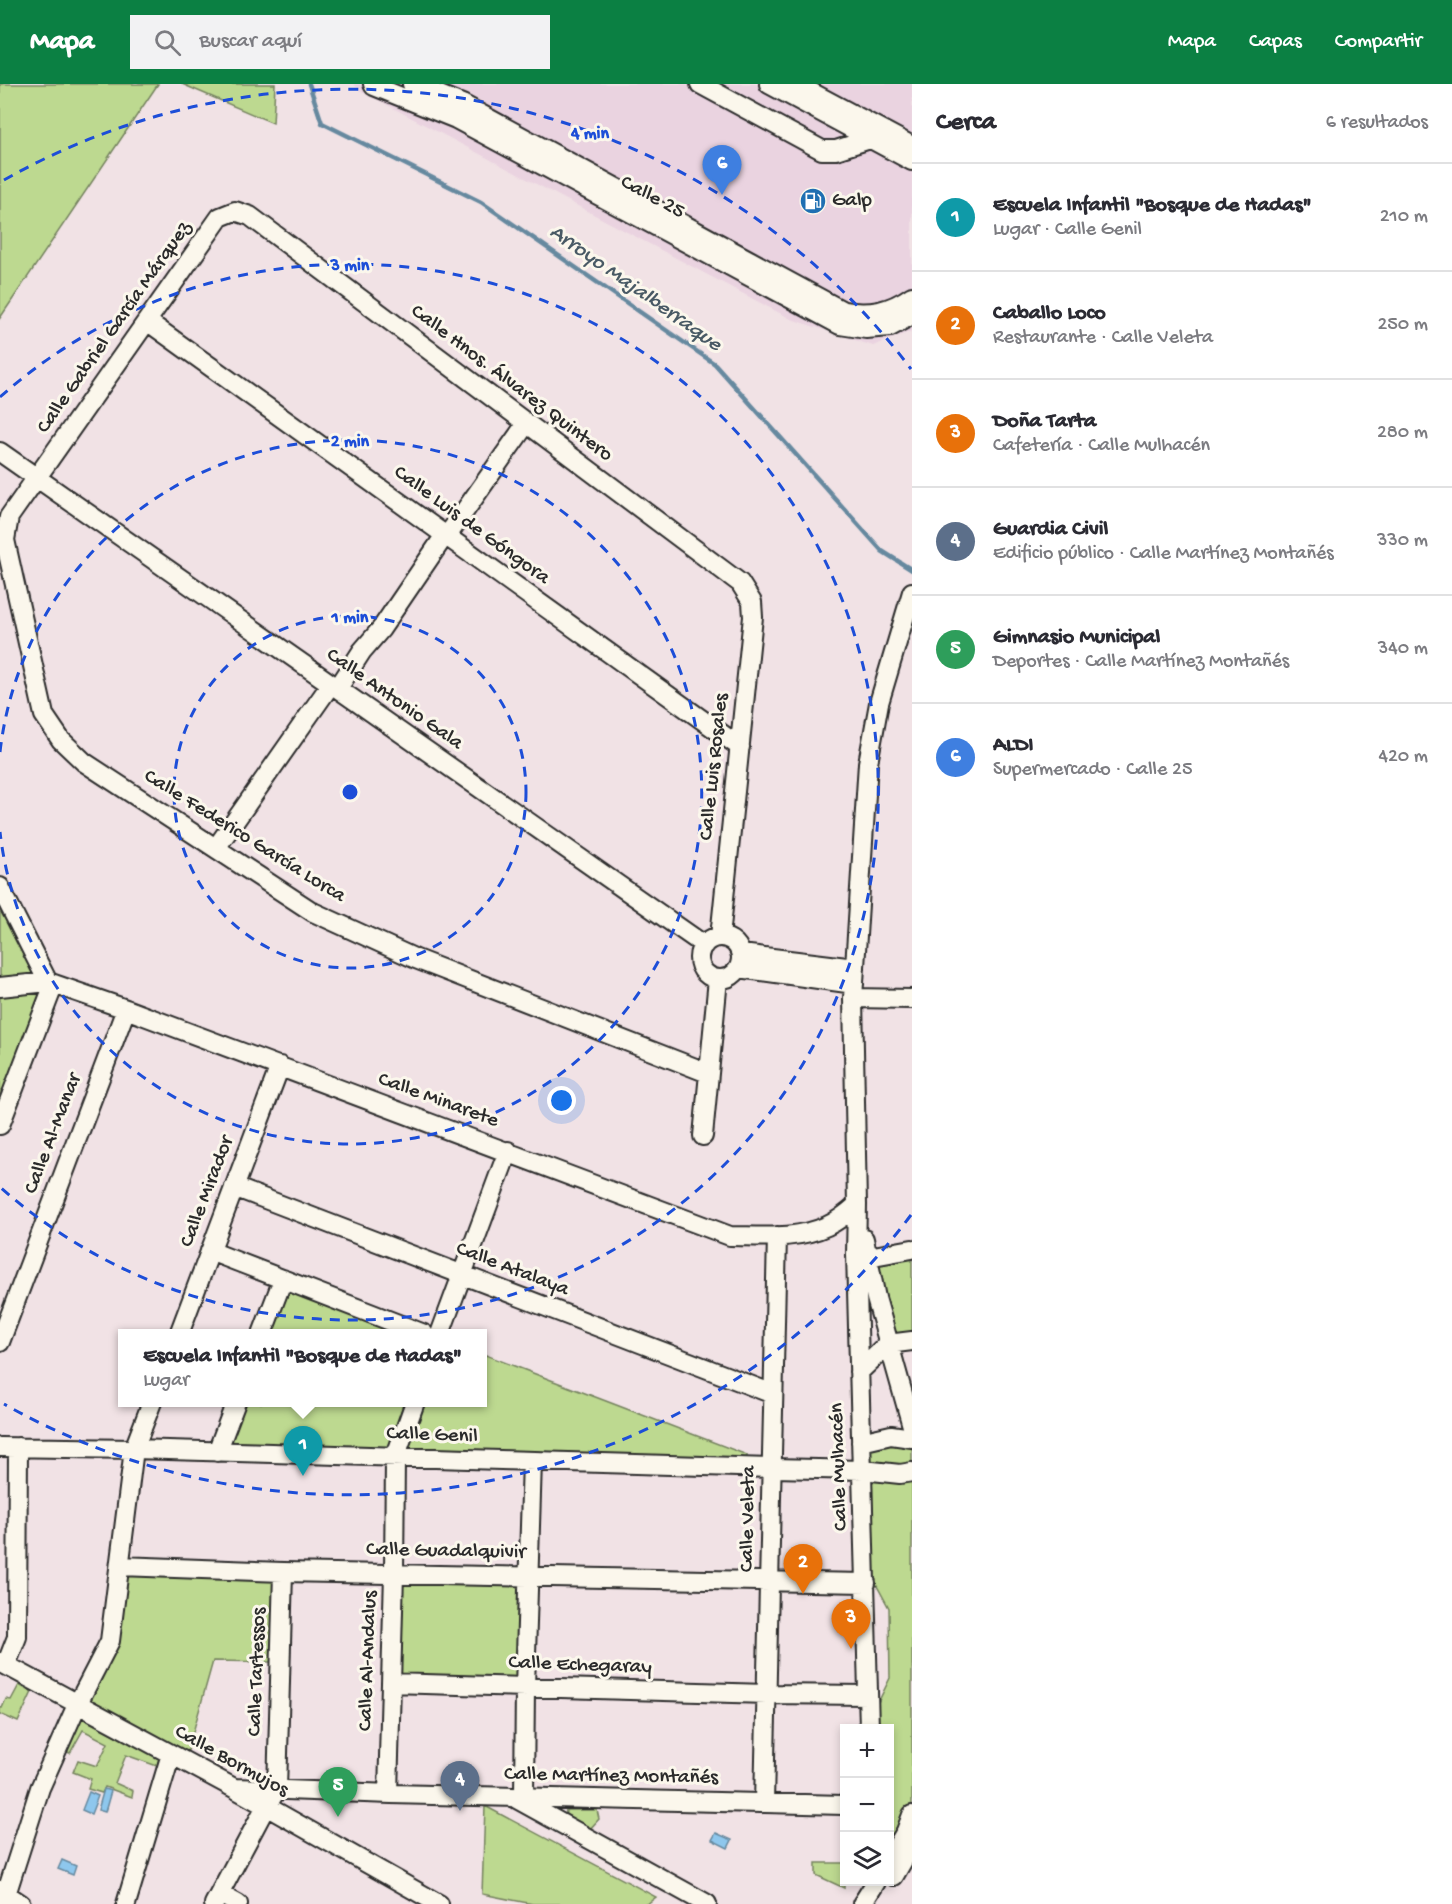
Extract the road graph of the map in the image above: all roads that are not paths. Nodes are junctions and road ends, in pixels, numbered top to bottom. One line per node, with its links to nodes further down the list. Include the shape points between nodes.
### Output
1 (373, 84): 11 (street, Calle 25, via 456,118 840,325 890,327)
2 (412, 84): 10 (street, Calle 25, via 462,104 843,311 865,314 885,310)
3 (700, 84): 6 (street, via 822,150 837,150)
4 (769, 84): 6 (street)
5 (796, 84): 7 (street)
6 (870, 139): 8 (street)
7 (912, 146)
8 (912, 161)
9 (235, 212): 12 (street, Calle Gabriel García Márquez, via 220,217); 13 (street, Calle Hnos. Álvarez Quintero, via 250,216)
10 (912, 296)
11 (912, 315)
12 (147, 321): 15 (street, Calle Gabriel García Márquez); 16 (street, Calle Luis de Góngora)
13 (526, 424): 16 (street); 18 (street, Calle Hnos. Álvarez Quintero, via 740,584)
14 (0, 452): 15 (street, Calle Antonio Gala)
15 (37, 477): 19 (street, Calle Antonio Gala); 21 (street, Calle Federico García Lorca, via 9,517 5,540 44,715 61,740 84,762)
16 (446, 536): 19 (street, via 381,629); 20 (street, Calle Luis de Góngora)
17 (912, 592): 28 (street, via 879,703 868,763)
18 (752, 602): 20 (street, Calle Luis Rosales)
19 (334, 686): 21 (street); 24 (street, Calle Antonio Gala)
20 (740, 747): 23 (street, Calle Luis Rosales)
21 (216, 848): 33 (street, Calle Federico García Lorca, via 313,912 416,959)
22 (0, 887): 27 (street)
23 (720, 937): 24 (street); 25 (street, via 739,947)
24 (704, 945): 26 (street, via 699,957 702,969)
25 (740, 961): 26 (street, via 730,976); 28 (street)
26 (718, 979): 33 (street)
27 (51, 983): 29 (street, Calle Minarete); 31 (street, Calle Minarete); 34 (street)
28 (854, 984): 30 (street); 38 (street)
29 (0, 987)
30 (912, 999)
31 (126, 1009): 32 (street, Calle Minarete); 50 (street, Calle Al-Manar)
32 (280, 1066): 36 (street, Calle Minarete); 37 (street, Calle Mirador)
33 (708, 1073): 35 (street)
34 (0, 1125)
35 (702, 1136)
36 (508, 1151): 39 (street, Calle Minarete, via 730,1236); 43 (street)
37 (234, 1188): 41 (street, Calle Mirador); 43 (street, Calle Atalaya)
38 (857, 1204): 39 (street, Calle Minarete, via 826,1227); 42 (street); 52 (street, Calle Mulhacén)
39 (777, 1236): 53 (street, Calle Veleta)
40 (912, 1249): 42 (street)
41 (210, 1251): 44 (street); 45 (street, Calle Mirador)
42 (868, 1257): 51 (street)
43 (462, 1275): 48 (street); 53 (street, Calle Atalaya)
44 (283, 1279): 46 (street); 47 (street)
45 (180, 1329)
46 (264, 1329)
47 (411, 1329)
48 (443, 1329)
49 (912, 1341): 51 (street)
50 (0, 1342)
51 (888, 1344): 52 (street); 57 (street)
52 (859, 1372): 59 (street, Calle Mulhacén)
53 (773, 1394): 65 (street, Calle Veleta)
54 (150, 1407): 61 (street)
55 (234, 1407): 62 (street)
56 (413, 1407): 63 (street, Calle Al-Andalus)
57 (912, 1426)
58 (912, 1438): 59 (street, via 891,1435)
59 (861, 1442): 66 (street, Calle Mulhacén)
60 (9, 1447): 61 (street, Calle Genil); 68 (street)
61 (134, 1449): 62 (street, Calle Genil); 69 (street)
62 (217, 1452): 63 (street, Calle Genil)
63 (395, 1458): 64 (street, Calle Genil); 71 (street, Calle Al-Andalus)
64 (532, 1461): 65 (street, Calle Genil); 72 (street)
65 (773, 1468): 66 (street, Calle Genil); 73 (street, Calle Veleta)
66 (863, 1470): 67 (street, Calle Genil); 74 (street, Calle Mulhacén)
67 (912, 1472)
68 (9, 1554): 75 (street, via 17,1637)
69 (120, 1566): 70 (street, Calle Guadalquivir); 80 (street, via 110,1641)
70 (283, 1572): 71 (street, Calle Guadalquivir); 84 (street, Calle Tartessos)
71 (394, 1574): 72 (street, Calle Guadalquivir); 76 (street, Calle Al-Andalus)
72 (529, 1576): 73 (street, Calle Guadalquivir); 77 (street)
73 (771, 1581): 74 (street, Calle Guadalquivir); 78 (street, Calle Veleta)
74 (866, 1583): 79 (street, Calle Mulhacén)
75 (3, 1664): 80 (street, Calle Bormujos)
76 (391, 1683): 77 (street, Calle Echegaray); 85 (street, Calle Al-Andalus)
77 (525, 1687): 78 (street, Calle Echegaray); 86 (street)
78 (767, 1694): 79 (street, Calle Echegaray); 87 (street, Calle Veleta)
79 (868, 1695): 81 (street, Calle Mulhacén)
80 (77, 1705): 82 (street, Calle Bormujos); 93 (street, via 40,1788)
81 (869, 1724)
82 (171, 1754): 83 (street, Calle Bormujos); 96 (street)
83 (234, 1788): 84 (street, Calle Martínez Montañés); 89 (street, Calle Bormujos)
84 (277, 1790): 85 (street, Calle Martínez Montañés); 89 (street)
85 (388, 1793): 86 (street, Calle Martínez Montañés)
86 (519, 1797): 87 (street, Calle Martínez Montañés); 99 (street)
87 (764, 1803): 88 (street, Calle Martínez Montañés)
88 (840, 1805)
89 (266, 1806): 94 (street); 98 (street, Calle Bormujos)
90 (905, 1831): 91 (street)
91 (896, 1871)
92 (873, 1886): 100 (street)
93 (3, 1896): 95 (street)
94 (217, 1899): 97 (street)
95 (21, 1904)
96 (126, 1904)
97 (238, 1904)
98 (439, 1904)
99 (707, 1904)
100 (862, 1904)

